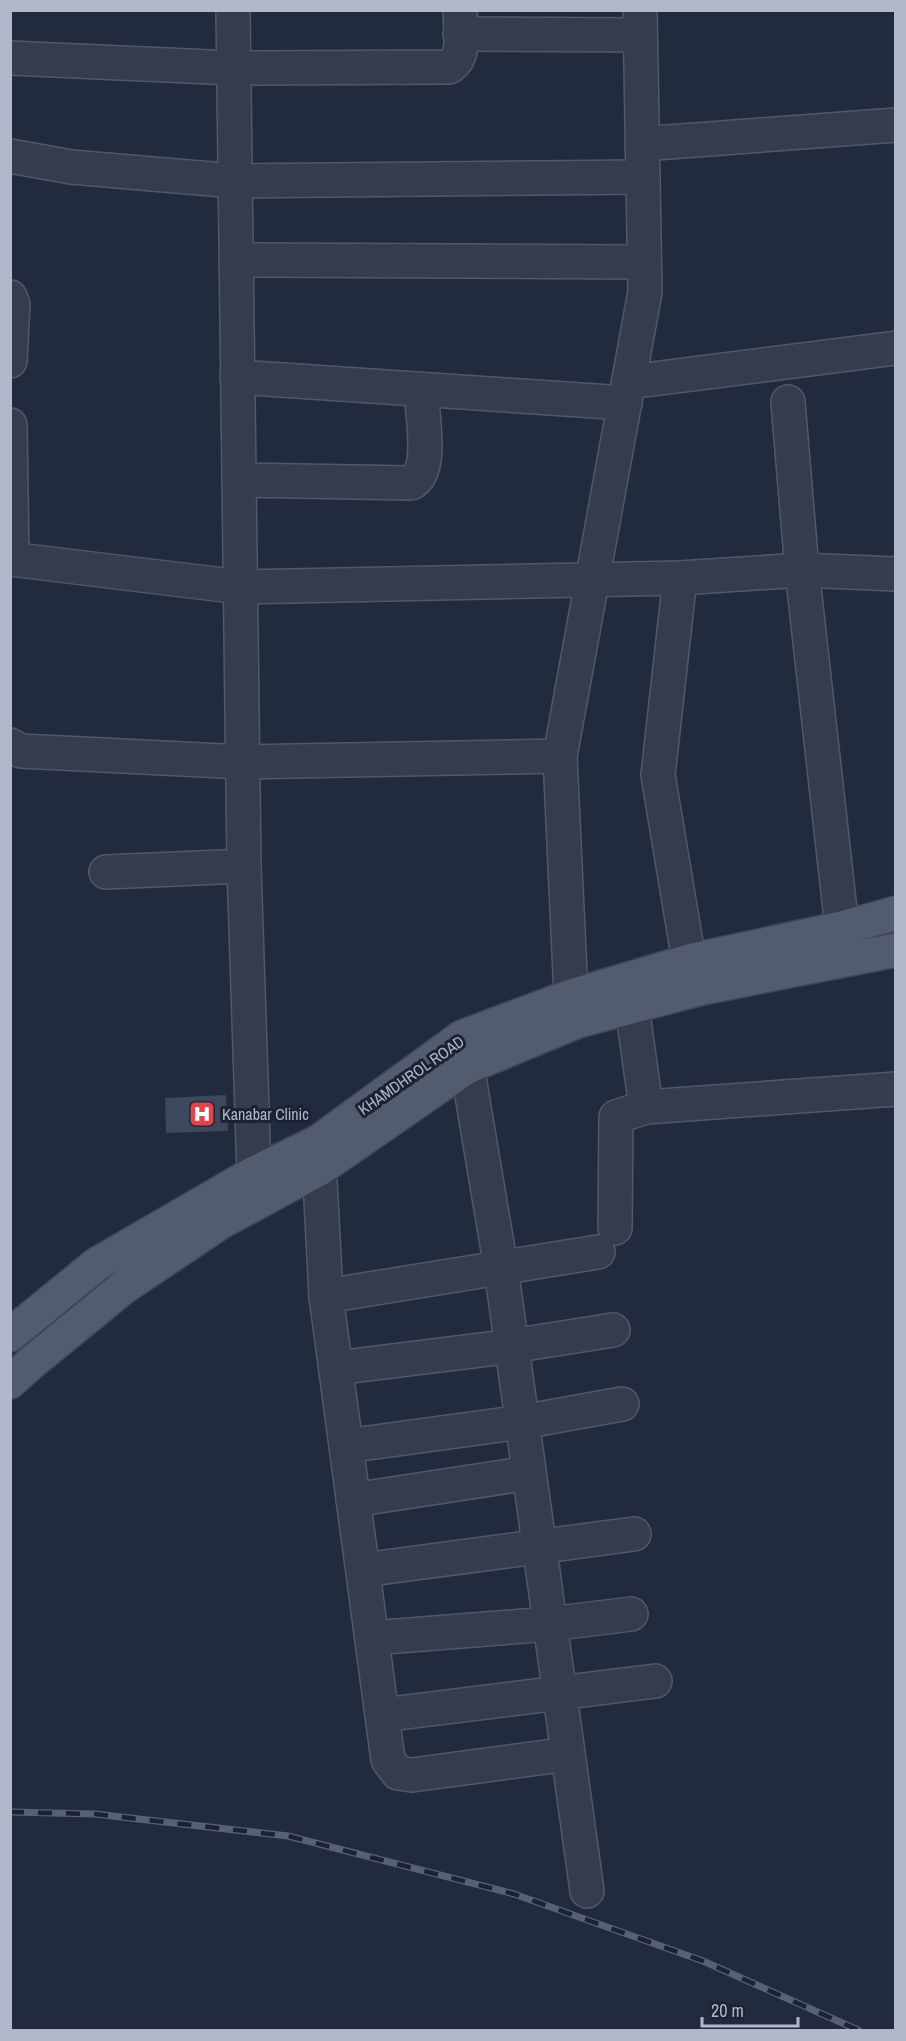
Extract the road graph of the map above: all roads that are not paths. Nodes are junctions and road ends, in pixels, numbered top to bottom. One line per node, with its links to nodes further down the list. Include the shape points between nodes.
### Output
1 (232, 10): 5 (street)
2 (460, 22): 3 (street); 5 (street, via 461,55 449,67)
3 (640, 23): 7 (street)
4 (10, 58): 5 (street)
5 (233, 68): 10 (street)
6 (896, 124): 7 (street)
7 (642, 144): 9 (street)
8 (10, 156): 10 (street, via 71,167)
9 (643, 177): 10 (street); 12 (street)
10 (235, 181): 11 (street)
11 (236, 260): 12 (street); 16 (street)
12 (644, 262): 18 (street, via 645,292)
13 (10, 297): 15 (street)
14 (896, 348): 18 (street)
15 (10, 361)
16 (237, 377): 17 (street); 21 (street)
17 (421, 391): 18 (street); 21 (street, via 425,464 417,480 411,483)
18 (627, 392): 26 (street)
19 (788, 402): 23 (street)
20 (10, 425): 22 (street)
21 (239, 480): 27 (street)
22 (11, 559): 27 (street)
23 (802, 570): 24 (street); 25 (street); 34 (street)
24 (896, 574)
25 (680, 578): 26 (street); 36 (street, via 658,774)
26 (593, 579): 27 (street); 29 (street)
27 (240, 587): 30 (street)
28 (10, 745): 30 (street, via 21,751)
29 (560, 756): 30 (street); 37 (street)
30 (243, 762): 31 (street)
31 (244, 866): 32 (street); 43 (street)
32 (106, 872)
33 (896, 913): 34 (main road, KHAMDHROL ROAD)
34 (842, 928): 36 (main road, KHAMDHROL ROAD)
35 (896, 950): 38 (main road, KHAMDHROL ROAD, via 702,988)
36 (689, 961): 37 (main road, KHAMDHROL ROAD)
37 (571, 996): 39 (main road, KHAMDHROL ROAD)
38 (632, 1007): 39 (main road, KHAMDHROL ROAD); 41 (street)
39 (464, 1052): 42 (main road, KHAMDHROL ROAD); 44 (street)
40 (896, 1089): 41 (street)
41 (646, 1107): 44 (street, via 616,1117 607,1240)
42 (320, 1155): 43 (main road, KHAMDHROL ROAD); 45 (street); 50 (main road, KHAMDHROL ROAD, via 143,1274)
43 (254, 1173): 47 (main road, KHAMDHROL ROAD, via 97,1264)
44 (501, 1268): 45 (street); 48 (street)
45 (326, 1296): 49 (street)
46 (613, 1330): 48 (street)
47 (10, 1335)
48 (512, 1346): 49 (street); 52 (street)
49 (336, 1368): 53 (street)
50 (21, 1372)
51 (622, 1404): 52 (street)
52 (522, 1422): 53 (street); 54 (street)
53 (346, 1446): 55 (street)
54 (529, 1473): 55 (street); 57 (street)
55 (353, 1500): 58 (street)
56 (634, 1534): 57 (street)
57 (540, 1548): 58 (street); 60 (street)
58 (363, 1570): 61 (street)
59 (631, 1614): 60 (street)
60 (550, 1624): 61 (street); 63 (street)
61 (372, 1638): 64 (street)
62 (655, 1681): 63 (street)
63 (559, 1693): 64 (street); 65 (street)
64 (382, 1714): 65 (street, via 388,1760 398,1773 412,1775)
65 (568, 1754): 66 (street)
66 (587, 1891)

